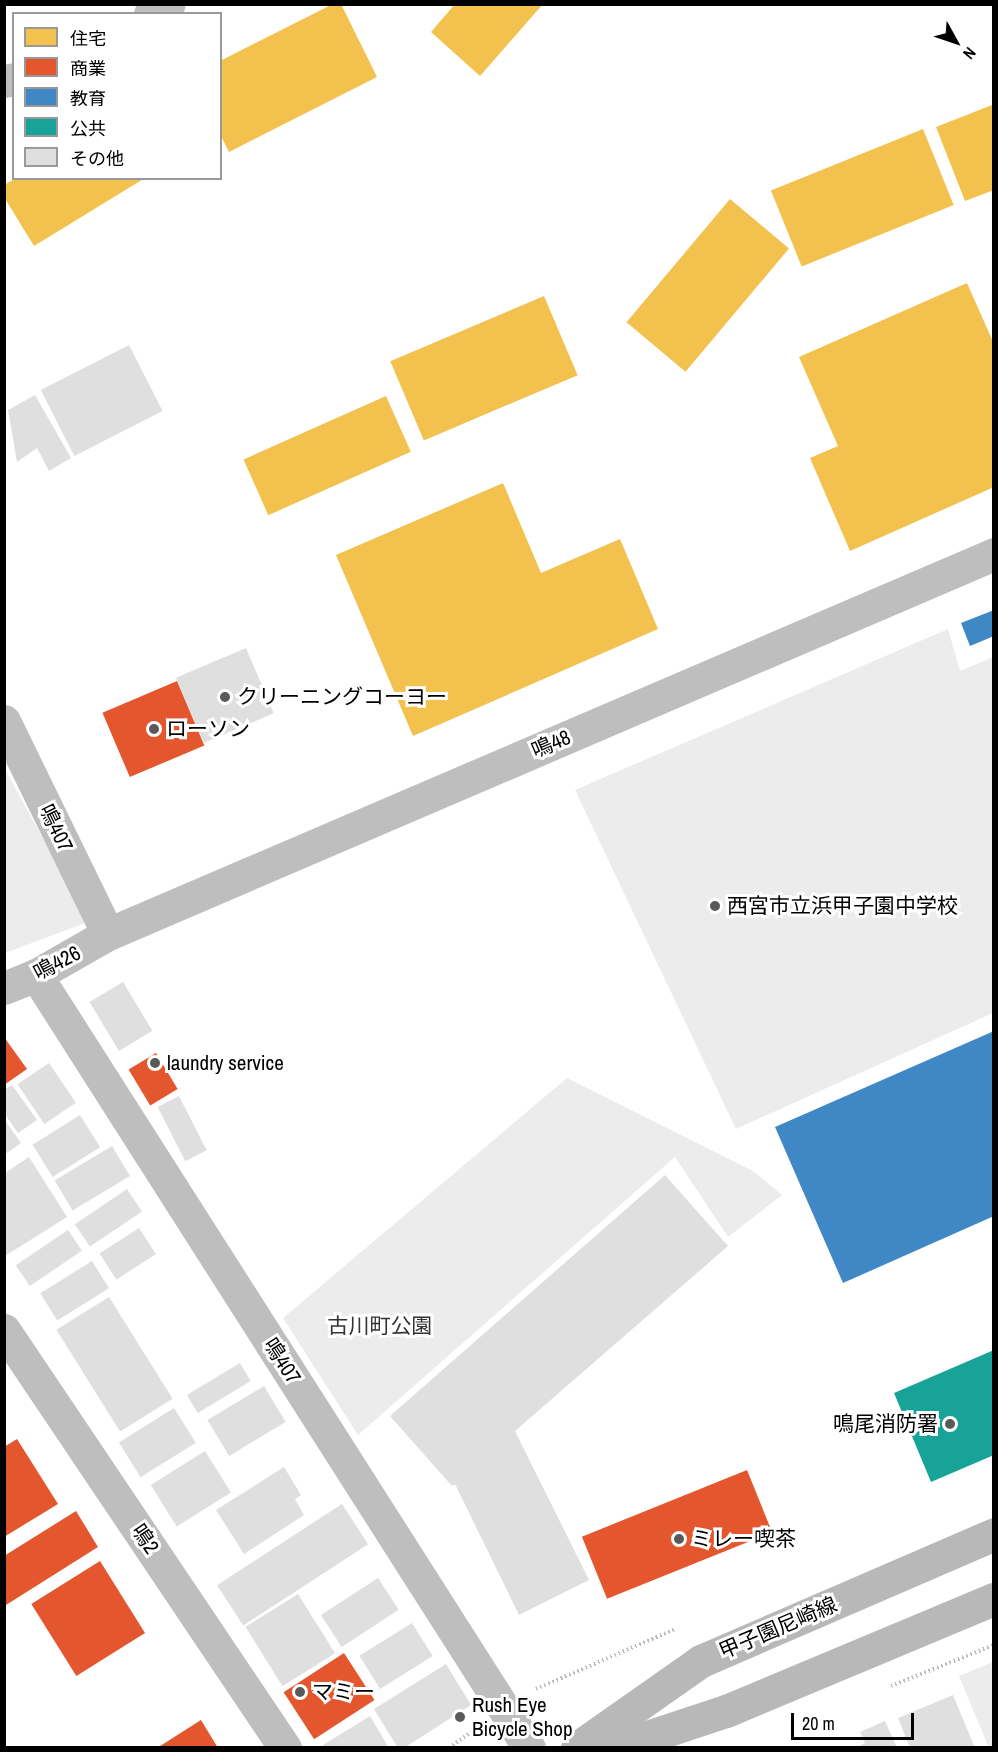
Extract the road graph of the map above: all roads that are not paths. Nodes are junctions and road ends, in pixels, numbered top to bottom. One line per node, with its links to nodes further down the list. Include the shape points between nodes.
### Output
1 (169, 4): 2 (street)
2 (154, 12)
3 (993, 554): 5 (street, 鳴48)
4 (4, 721): 5 (street, 鳴407)
5 (108, 934): 6 (street, 鳴426)
6 (36, 975): 7 (street, 鳴426); 12 (street, 鳴407)
7 (4, 988)
8 (4, 1330): 11 (street, 鳴2)
9 (993, 1534): 13 (main road, 甲子園尼崎線, via 701,1661)
10 (993, 1599): 14 (main road, via 726,1711)
11 (285, 1748)
12 (529, 1748)
13 (577, 1748)
14 (614, 1748)

